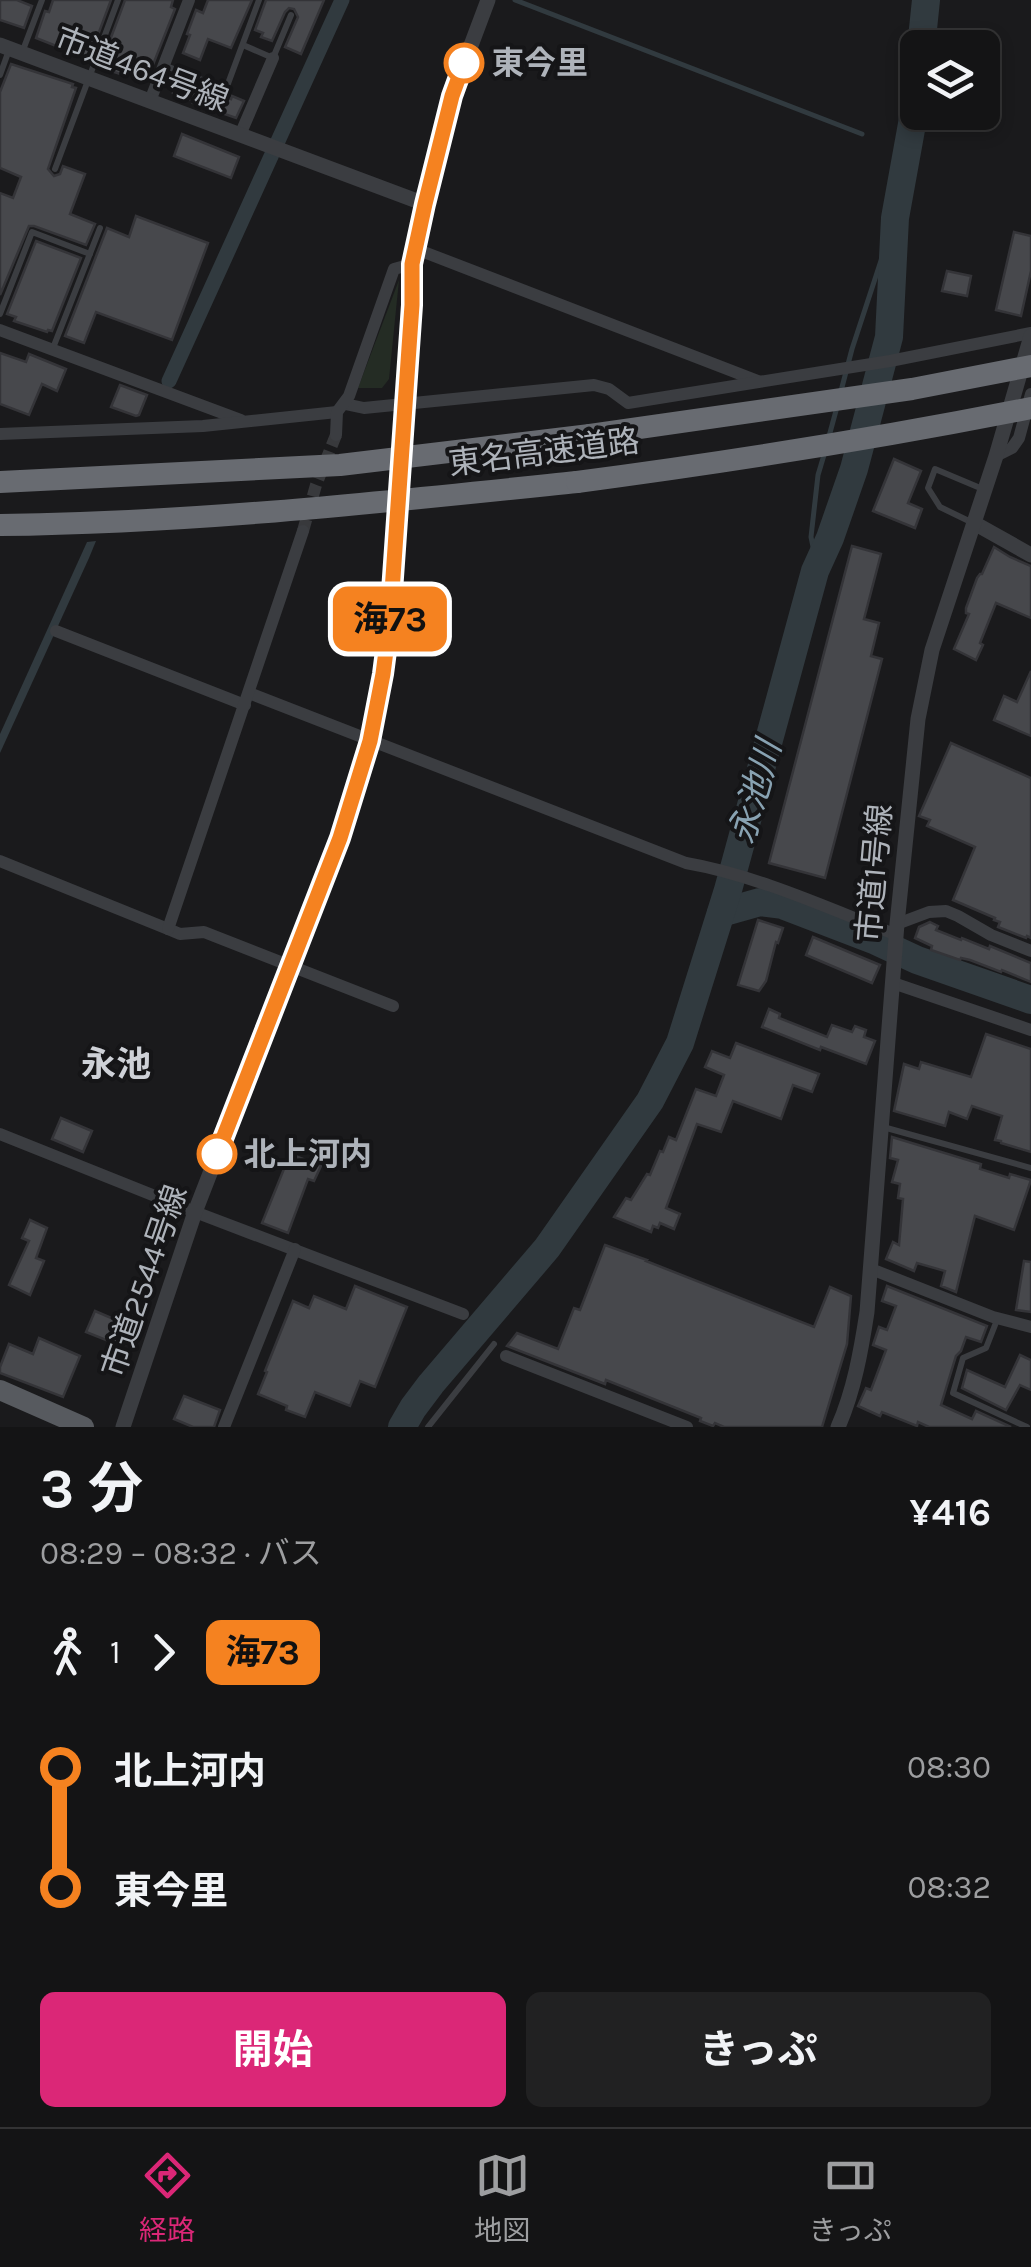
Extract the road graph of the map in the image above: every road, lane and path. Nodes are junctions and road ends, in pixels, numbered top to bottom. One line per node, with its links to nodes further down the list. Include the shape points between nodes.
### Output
1 (42, 0): 8 (lane)
2 (118, 0): 12 (lane)
3 (189, 0): 10 (street)
4 (260, 0): 7 (lane)
5 (488, 0): 16 (street, via 452,96)
6 (290, 15): 9 (lane)
7 (242, 45): 9 (lane); 10 (lane, via 226,89)
8 (10, 49): 11 (lane); 12 (street, 市道464号線)
9 (273, 58): 14 (street)
10 (164, 65): 13 (street)
11 (0, 75)
12 (88, 78): 13 (street, 市道464号線); 15 (lane)
13 (150, 101): 14 (street, 市道464号線)
14 (240, 135): 16 (street, 市道464号線)
15 (55, 170)
16 (425, 204): 19 (street)
17 (100, 228): 18 (lane)
18 (90, 254): 20 (lane, via 32,232); 23 (lane)
19 (414, 257): 25 (street); 27 (street); 28 (street, via 394,270)
20 (0, 314)
21 (0, 330): 23 (street)
22 (1031, 334): 25 (street); 34 (street, 市道1号線)
23 (53, 350): 30 (street)
24 (1031, 366): 35 (highway, 東名高速道路, bridge, via 590,436 340,465)
25 (759, 382): 27 (street, via 628,403 594,384)
26 (1031, 394): 34 (street, via 1020,438)
27 (405, 404): 28 (street); 31 (street)
28 (341, 408): 30 (street); 33 (street)
29 (1031, 408): 39 (highway, 東名高速道路, bridge, via 576,482 339,507)
30 (246, 422): 32 (street)
31 (403, 427)
32 (0, 434)
33 (336, 435)
34 (996, 456): 36 (street, 市道1号線)
35 (0, 482)
36 (985, 490): 38 (street, 市道1号線); 38 (lane, via 935,469 928,488 940,507)
37 (396, 523): 44 (street, 市道2544号線, via 390,620)
38 (974, 523): 41 (street); 47 (street, 市道1号線, via 924,687)
39 (0, 525)
40 (303, 530): 43 (street)
41 (1031, 555)
42 (56, 631): 43 (street)
43 (247, 699): 44 (street); 46 (street)
44 (370, 741): 47 (street, via 686,864 717,869); 49 (street, 市道2544号線)
45 (0, 861): 46 (street)
46 (168, 930): 49 (street, via 204,932)
47 (897, 934): 48 (street, via 930,912 946,911); 50 (street, 市道1号線)
48 (1031, 952)
49 (291, 966): 51 (street); 56 (street, 市道2544号線)
50 (893, 983): 52 (street); 53 (street, 市道1号線)
51 (393, 1006)
52 (1031, 1030)
53 (882, 1126): 55 (lane); 58 (street, 市道1号線)
54 (0, 1134): 56 (street)
55 (1031, 1168)
56 (195, 1212): 57 (street); 66 (street, 市道2544号線)
57 (295, 1249): 59 (street); 67 (street)
58 (871, 1269): 60 (street); 70 (street, 市道1号線, via 857,1368)
59 (463, 1314)
60 (998, 1318): 61 (street); 71 (lane, via 986,1348 964,1358 952,1393)
61 (1031, 1327)
62 (494, 1344): 68 (lane)
63 (506, 1356): 69 (street)
64 (0, 1390): 65 (main road)
65 (84, 1427)
66 (123, 1427)
67 (224, 1427)
68 (428, 1427)
69 (687, 1427)
70 (838, 1427)
71 (1027, 1427)

